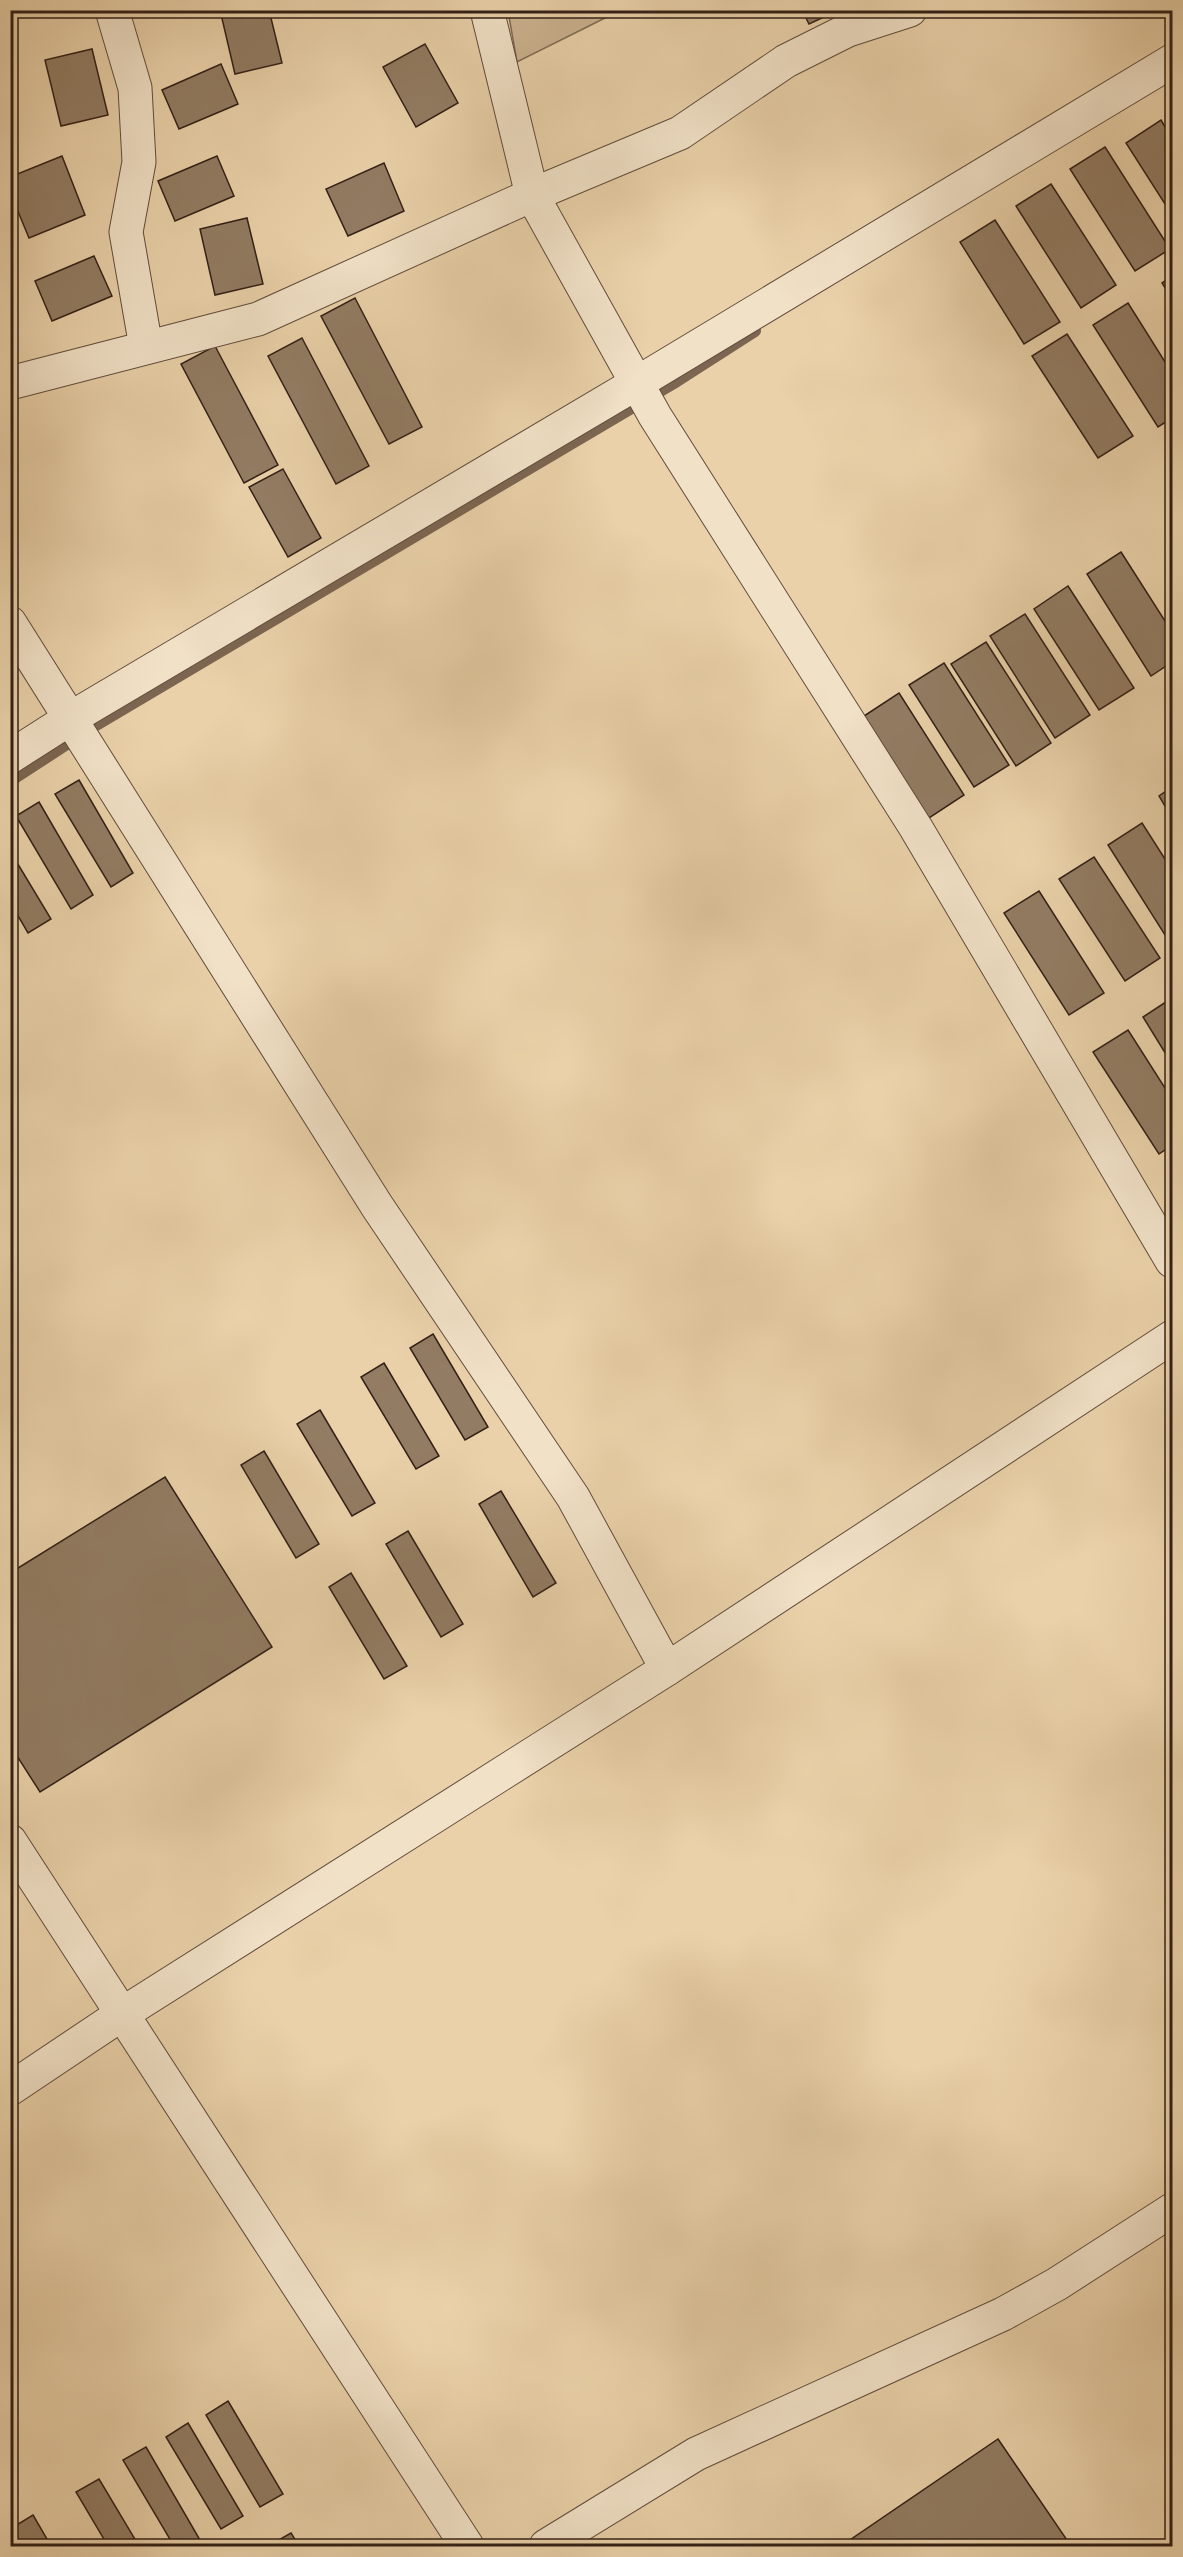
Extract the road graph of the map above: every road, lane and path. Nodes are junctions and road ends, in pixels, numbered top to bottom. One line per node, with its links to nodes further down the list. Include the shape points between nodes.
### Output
1 (112, 10): 6 (street, via 135,88 139,162 126,232)
2 (487, 10): 5 (street)
3 (910, 10): 5 (street, via 848,30 786,61 680,133)
4 (1173, 61): 8 (street)
5 (532, 195): 6 (street, via 258,319); 8 (street)
6 (146, 347): 7 (street)
7 (10, 383)
8 (637, 383): 10 (street); 12 (street, via 916,828)
9 (10, 623): 10 (street)
10 (71, 718): 11 (street); 14 (street, via 377,1206 573,1497)
11 (10, 757)
12 (1173, 1261)
13 (1173, 1337): 14 (street)
14 (667, 1669): 16 (street)
15 (10, 1841): 16 (street)
16 (122, 2014): 17 (street); 19 (street)
17 (10, 2090)
18 (1173, 2210): 20 (street, via 1003,2314 696,2454)
19 (467, 2547)
20 (546, 2547)

